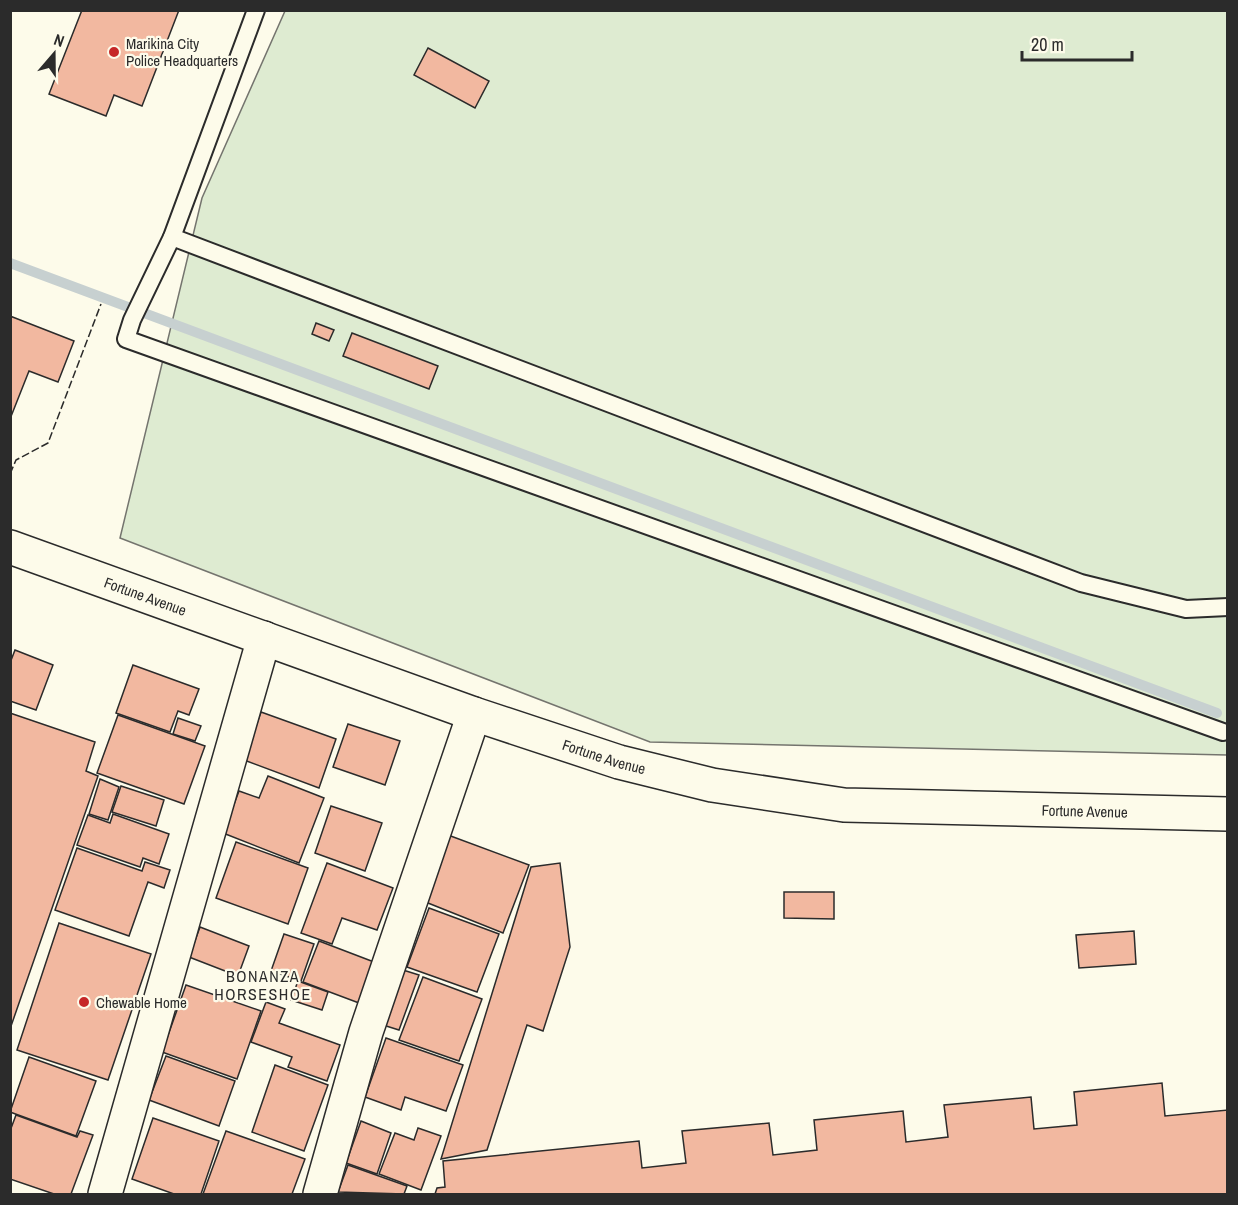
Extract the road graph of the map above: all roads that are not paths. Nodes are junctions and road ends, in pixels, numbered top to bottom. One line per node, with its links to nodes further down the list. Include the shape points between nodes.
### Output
1 (256, 10): 2 (lane)
2 (172, 237): 4 (lane, via 1081,583 1186,609); 7 (lane, via 126,339)
3 (10, 547): 5 (main road, Fortune Avenue)
4 (1227, 608)
5 (264, 638): 6 (main road, Fortune Avenue); 9 (main road)
6 (474, 714): 8 (main road, Fortune Avenue, via 619,762 784,798 844,805); 10 (main road, via 366,1032)
7 (1223, 732)
8 (1227, 813)
9 (105, 1194)
10 (320, 1194)

